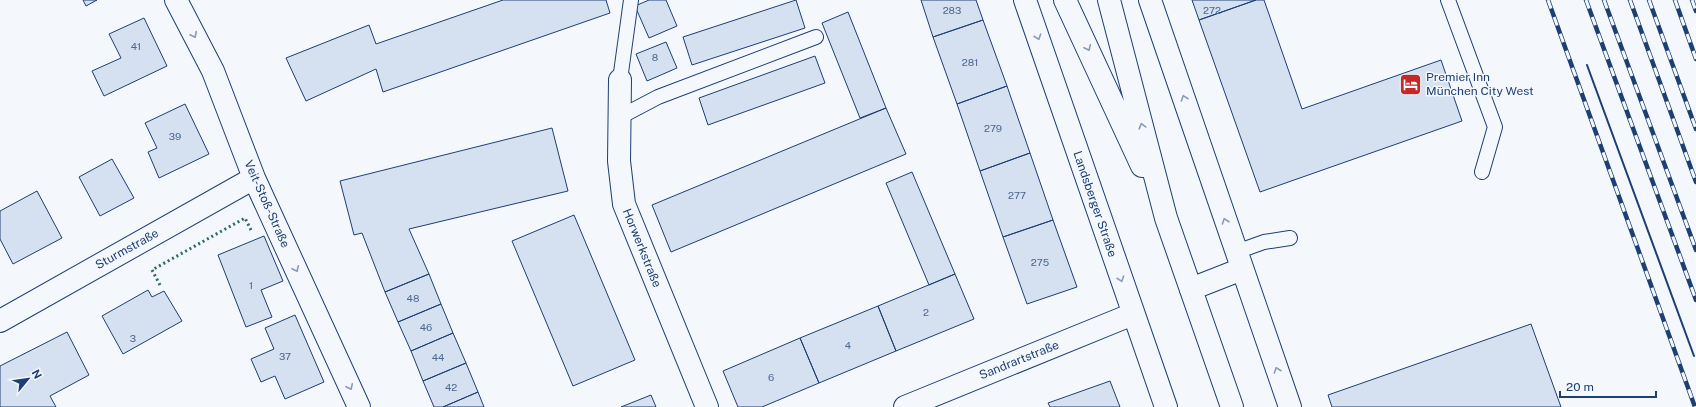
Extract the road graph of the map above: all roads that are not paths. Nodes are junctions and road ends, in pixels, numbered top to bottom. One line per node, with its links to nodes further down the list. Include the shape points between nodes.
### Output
1 (176, 0): 12 (street, Veit-Stoß-Straße, one-way to 12, via 213,71)
2 (631, 0): 9 (lane)
3 (1025, 0): 17 (street, Landsberger Straße, one-way to 17)
4 (1065, 0): 13 (street, one-way to 13)
5 (1109, 0): 13 (street, one-way to 5)
6 (1150, 0): 15 (street, one-way to 6)
7 (1448, 0): 11 (lane, via 1495,127)
8 (816, 37): 10 (lane, via 658,97)
9 (620, 80): 10 (street, Horwerkstraße)
10 (620, 117): 20 (street, Horwerkstraße, via 619,161 624,204)
11 (1482, 172)
12 (254, 178): 18 (street, Sturmstraße); 19 (street, Veit-Stoß-Straße, one-way to 19)
13 (1166, 218): 16 (street)
14 (1290, 238): 15 (lane, via 1264,242)
15 (1239, 261): 16 (street); 24 (street, one-way to 15)
16 (1191, 289): 23 (street)
17 (1133, 314): 21 (street, Sandrartstraße); 22 (street, Landsberger Straße)
18 (0, 321)
19 (359, 407)
20 (707, 407)
21 (905, 407)
22 (1166, 407)
23 (1232, 407)
24 (1290, 407)

